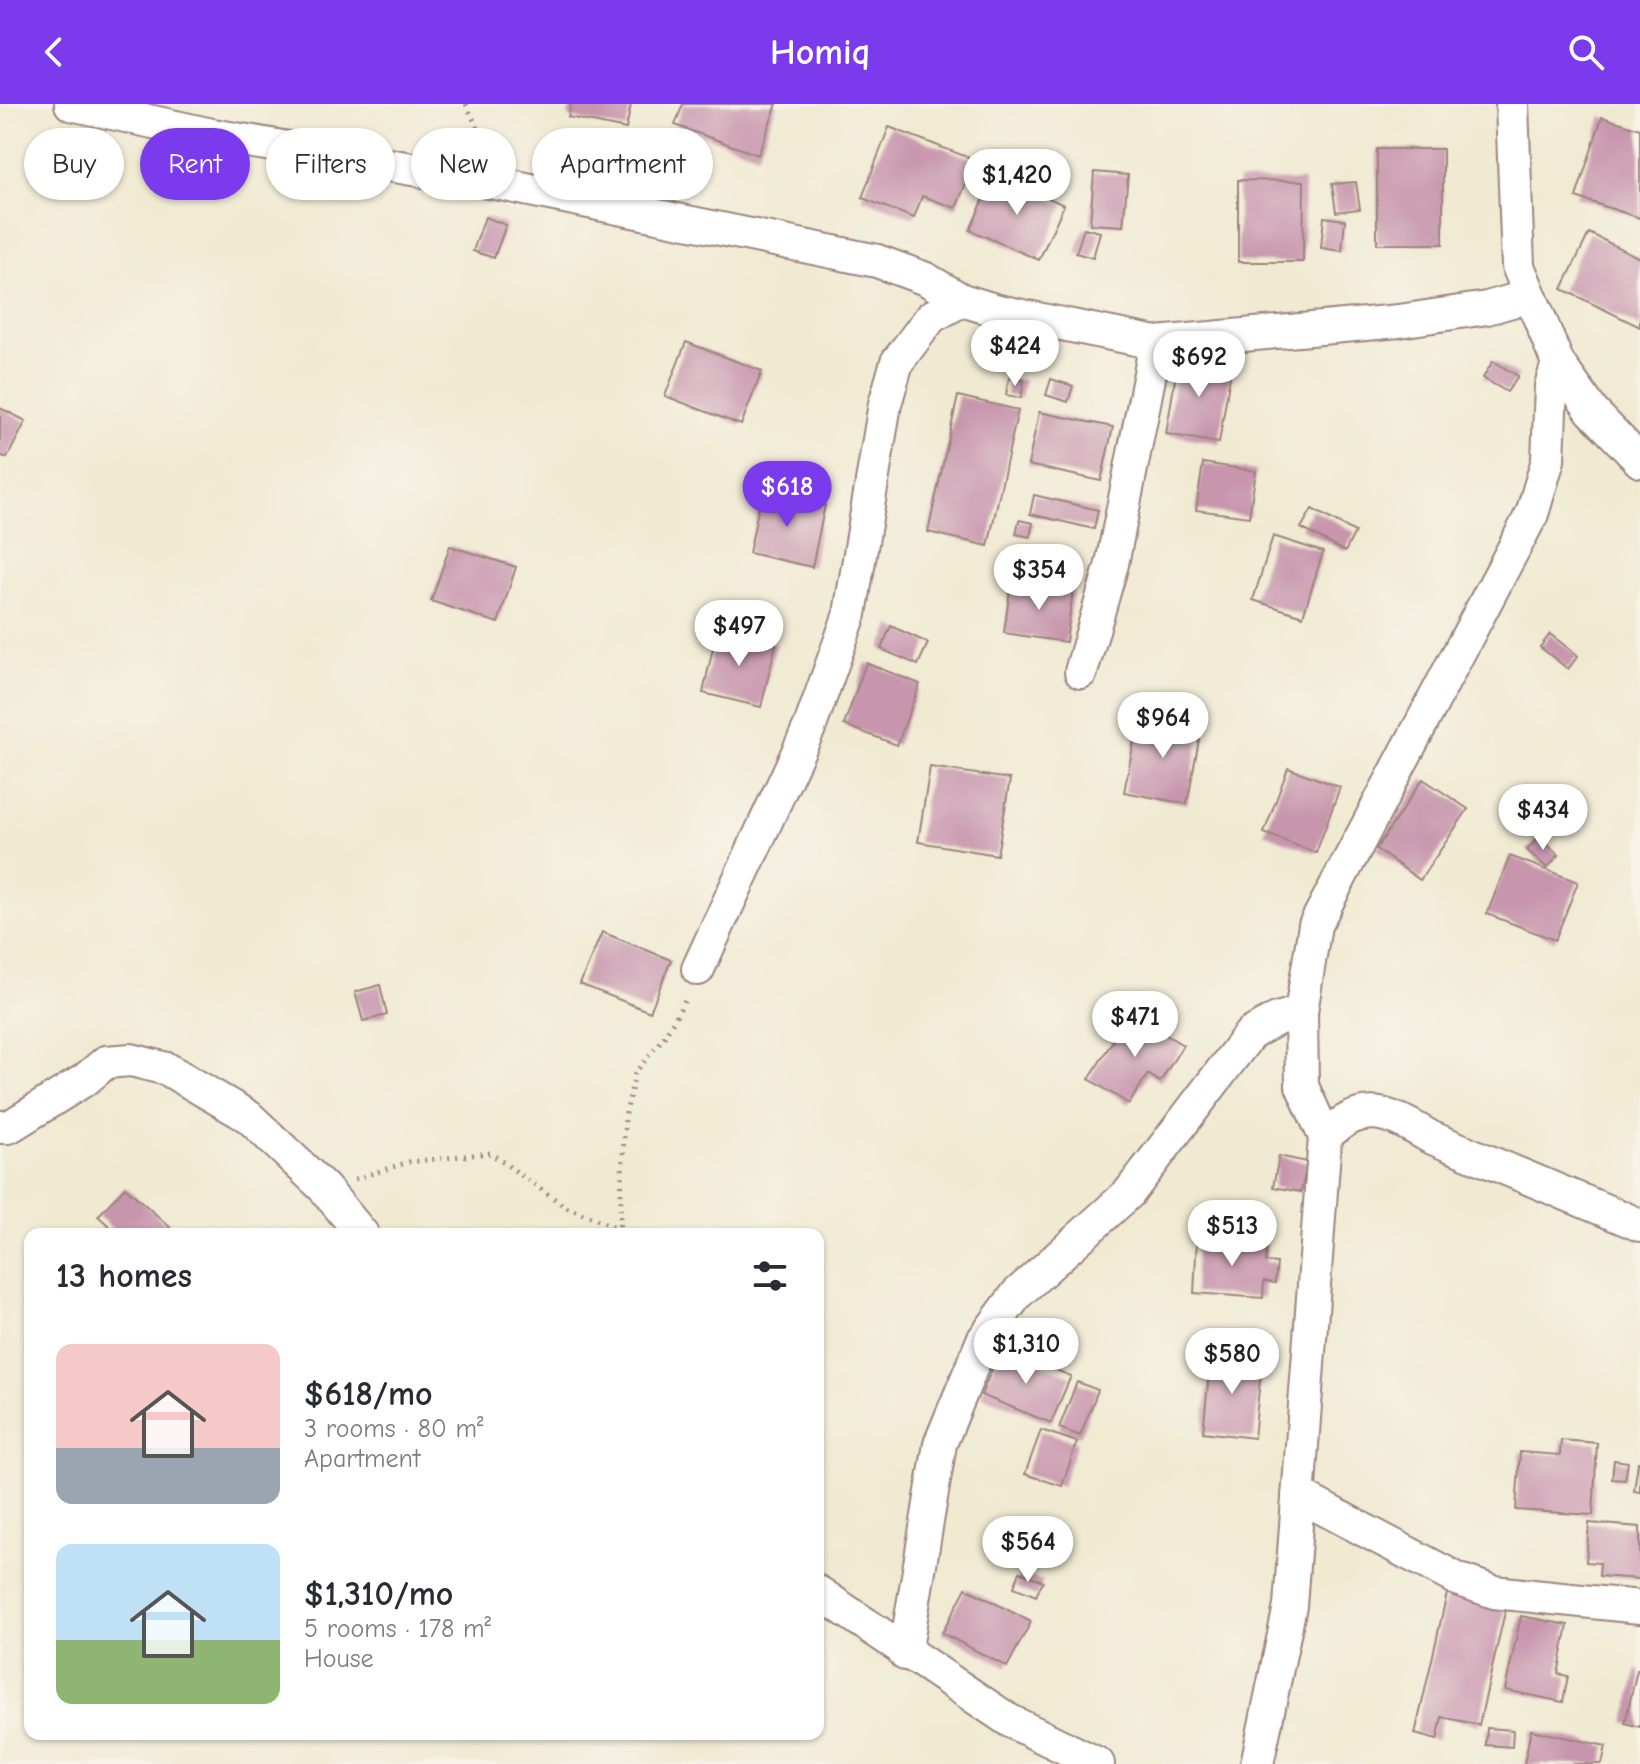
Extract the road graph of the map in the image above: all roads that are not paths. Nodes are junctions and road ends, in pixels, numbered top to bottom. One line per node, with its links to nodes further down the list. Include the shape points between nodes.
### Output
1 (71, 104): 4 (street, via 877,261 926,279)
2 (1512, 104): 3 (street, via 1518,266)
3 (1529, 296): 5 (street, via 1399,321); 6 (street)
4 (962, 300): 5 (street); 9 (street, via 931,317 897,362 885,404 850,614 810,726)
5 (1156, 343): 8 (street, via 1112,564)
6 (1558, 363): 7 (street, via 1592,411); 10 (street, via 1551,386 1548,460 1532,514 1315,925)
7 (1640, 461)
8 (1081, 672)
9 (698, 969)
10 (1301, 1012): 12 (street, via 1302,1086); 18 (street, via 1250,1034 1129,1193 1017,1294 983,1340 940,1444)
11 (0, 1127): 14 (street, via 9,1127 106,1062 131,1060 167,1069 249,1117 324,1188)
12 (1325, 1137): 13 (street, via 1341,1121 1365,1111 1398,1118 1430,1137); 15 (street)
13 (1640, 1225)
14 (357, 1228)
15 (1298, 1495): 17 (street, via 1457,1579 1494,1592); 20 (street, via 1290,1606)
16 (824, 1596): 18 (street)
17 (1640, 1607)
18 (905, 1654): 19 (street, via 1010,1721)
19 (1095, 1764)
20 (1257, 1764)

